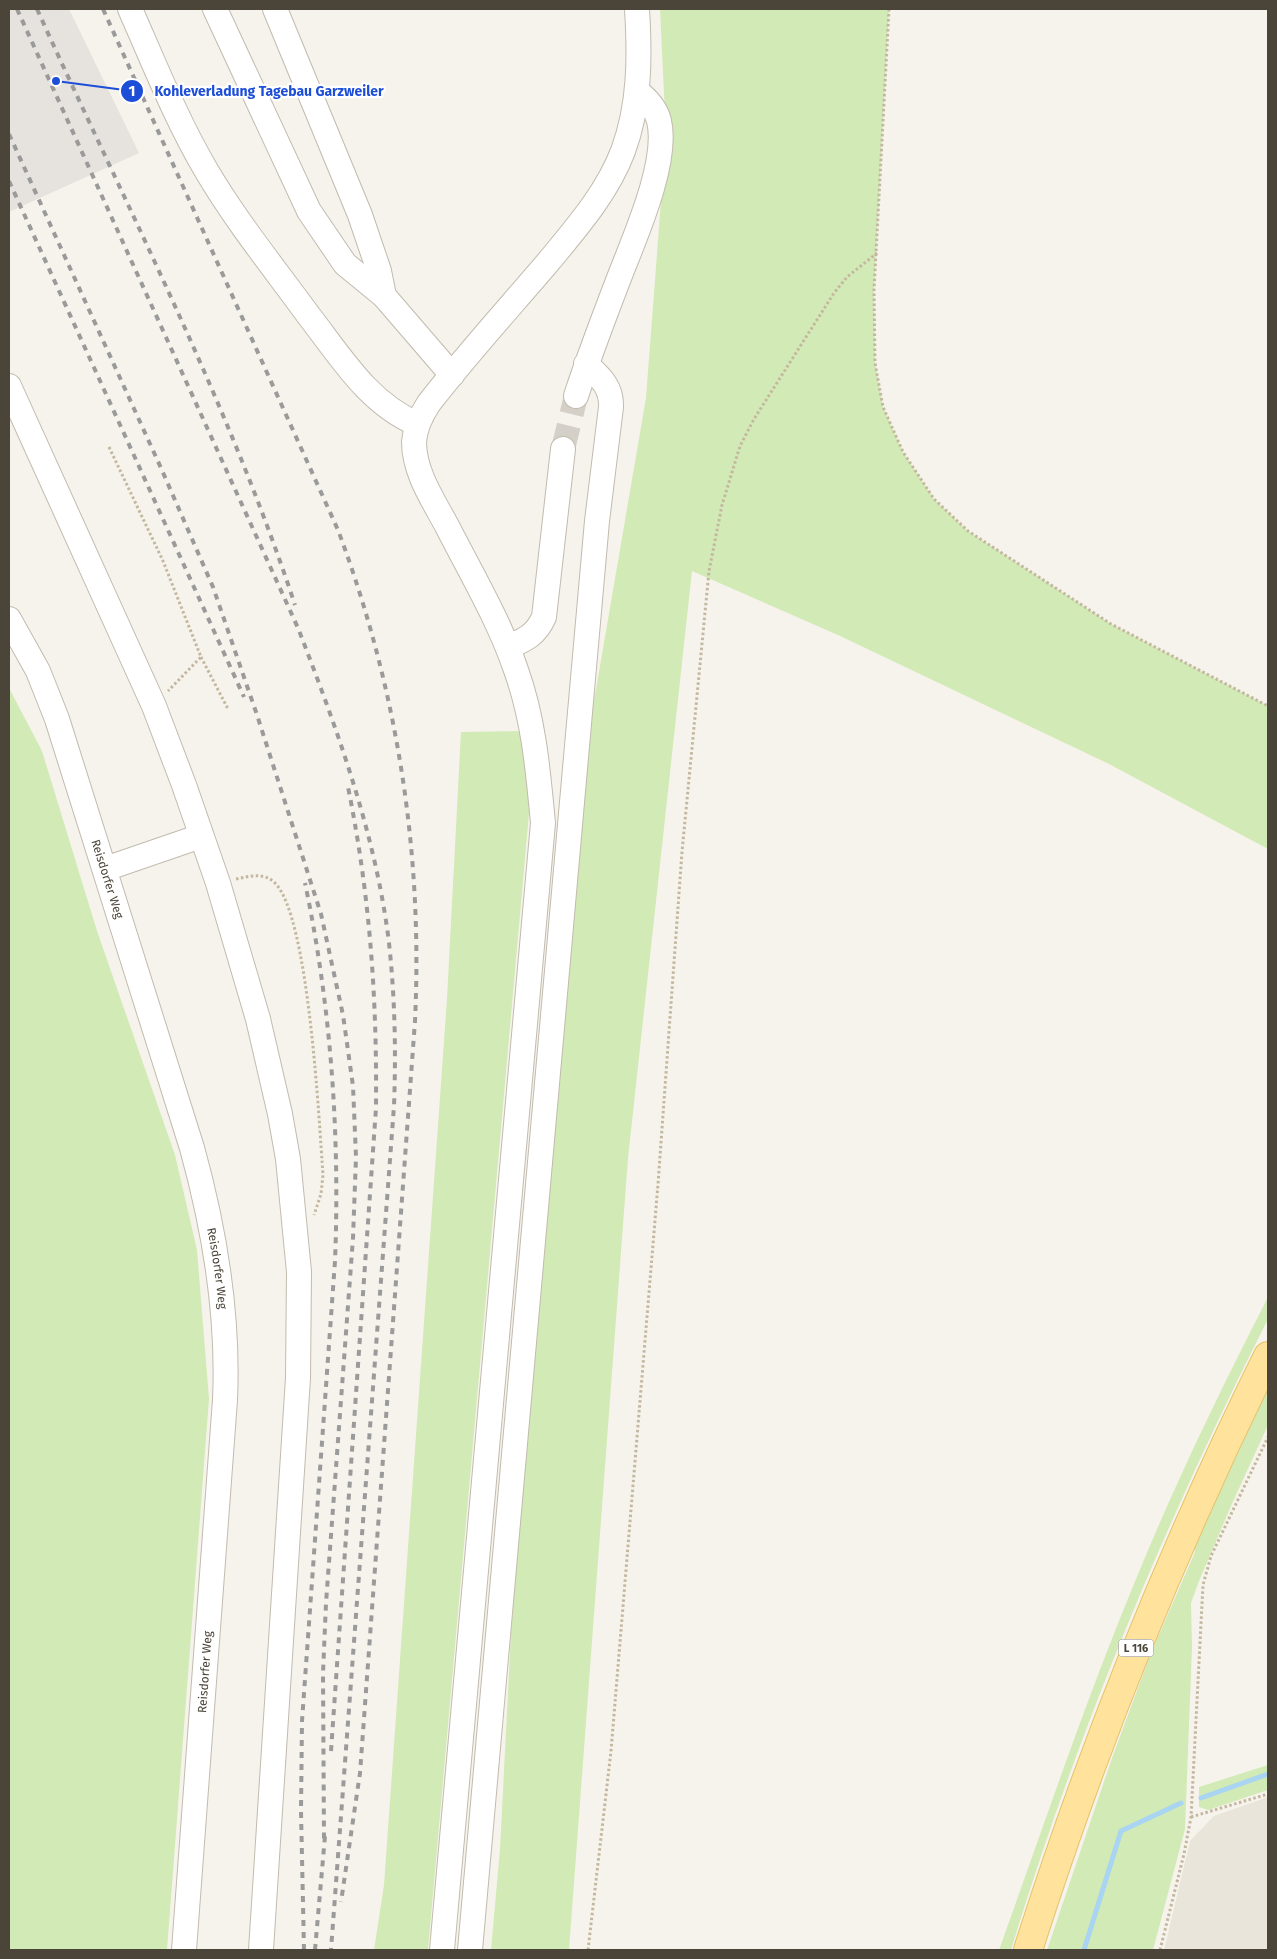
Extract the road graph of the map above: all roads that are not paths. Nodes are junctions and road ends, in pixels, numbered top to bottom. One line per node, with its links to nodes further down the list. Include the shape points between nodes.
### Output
1 (130, 9): 11 (street, via 192,146 234,214 356,377 382,404)
2 (216, 9): 6 (street, via 309,211 345,264)
3 (275, 9): 6 (street, via 360,215)
4 (637, 9): 5 (street, via 640,58)
5 (637, 91): 7 (street, via 653,106 658,117 658,157 643,216); 8 (street, via 624,149 606,186 575,229)
6 (384, 296): 8 (street)
7 (586, 364): 10 (street); 21 (street, via 606,384 612,399 597,521)
8 (452, 375): 11 (street)
9 (9, 386): 15 (street, via 154,706)
10 (576, 396)
11 (418, 424): 14 (street, via 414,441 420,472)
12 (563, 449): 14 (street, via 544,617 530,637)
13 (9, 620): 16 (street, Reisdorfer Weg, via 38,671 51,702)
14 (508, 647): 20 (street, via 531,721 543,823)
15 (201, 836): 16 (street); 19 (street, via 258,1019 289,1168 297,1244 298,1378)
16 (105, 869): 18 (street, Reisdorfer Weg, via 199,1176 214,1239 223,1306 225,1400)
17 (1268, 1356): 22 (main road, L 116, via 1188,1525 1122,1682)
18 (184, 1950)
19 (260, 1950)
20 (442, 1950)
21 (470, 1950)
22 (1028, 1950)

